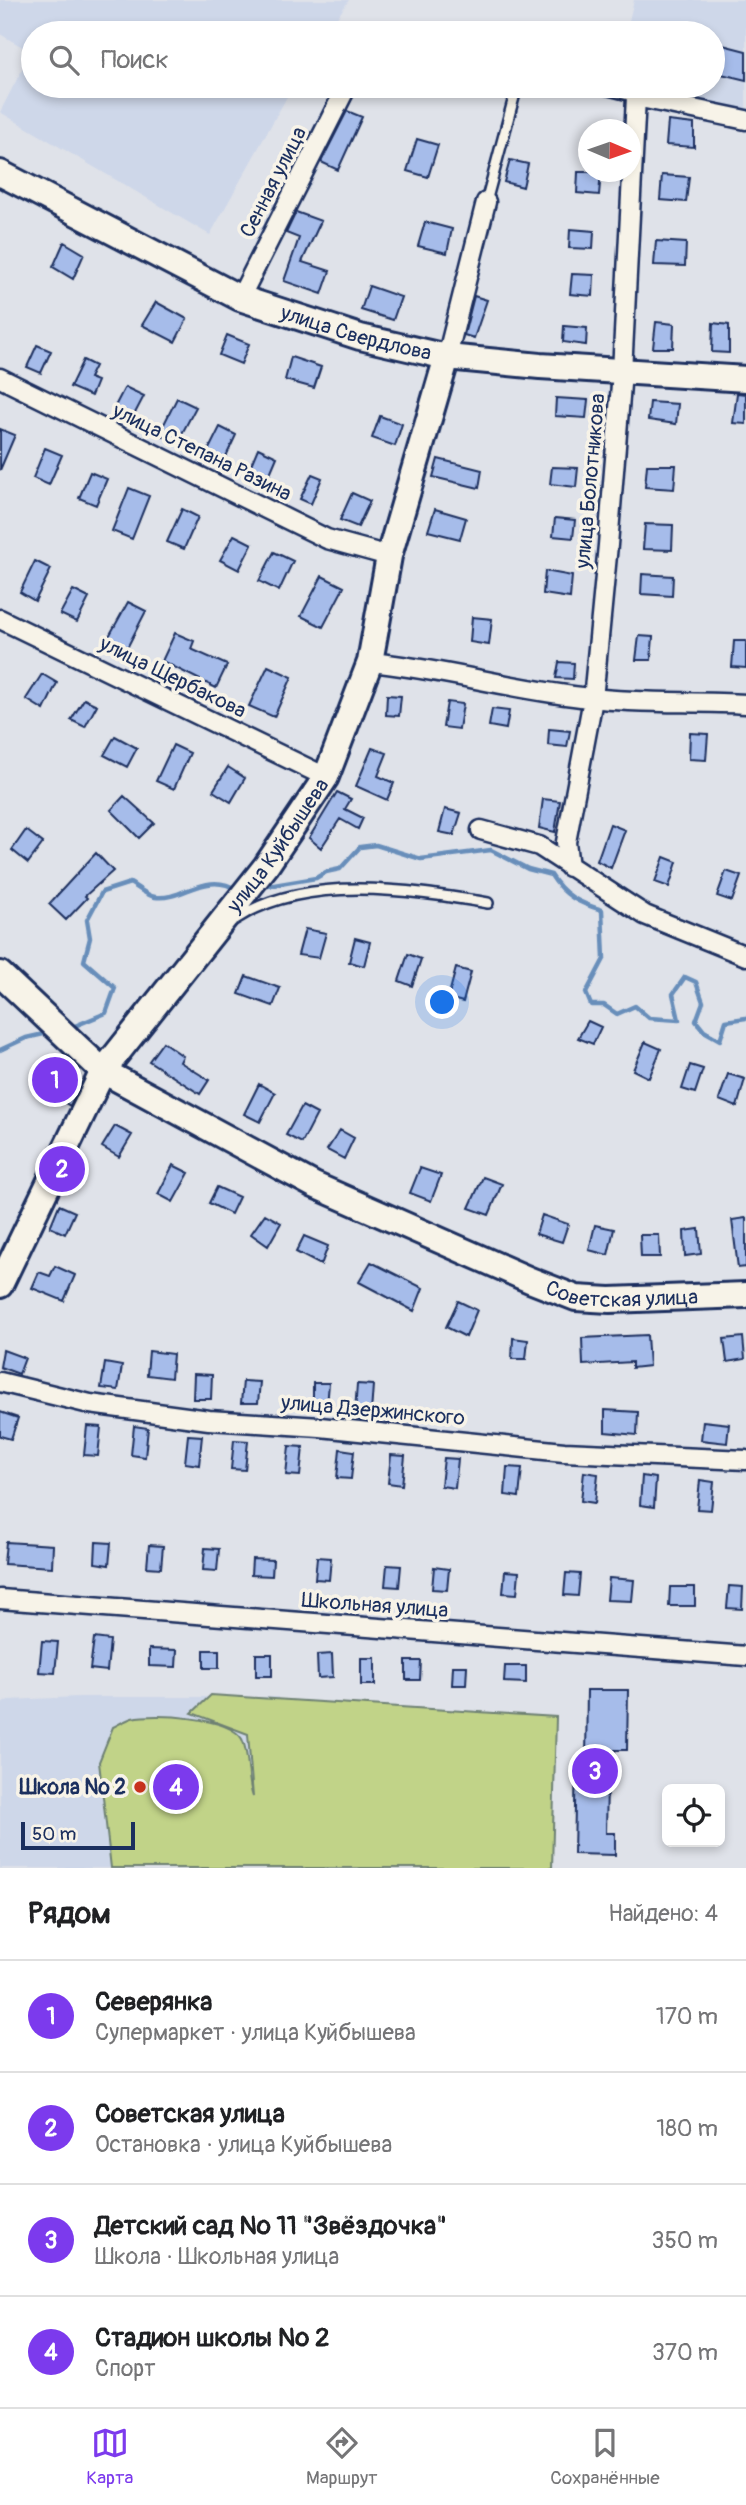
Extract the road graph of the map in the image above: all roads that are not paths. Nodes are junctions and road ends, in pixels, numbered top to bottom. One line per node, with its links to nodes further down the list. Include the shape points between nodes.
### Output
1 (341, 98): 8 (street, Сенная улица)
2 (514, 98): 7 (lane)
3 (636, 98): 10 (street, улица Болотникова)
4 (641, 98): 5 (street)
5 (746, 120)
6 (0, 173): 8 (street, улица Свердлова)
7 (486, 202): 9 (street)
8 (240, 298): 9 (street, улица Свердлова, via 360,337)
9 (447, 357): 10 (street, улица Свердлова); 13 (street, улица Куйбышева)
10 (622, 372): 12 (street, улица Свердлова); 16 (street, улица Болотникова)
11 (0, 378): 13 (street, улица Степана Разина, via 327,538)
12 (746, 379)
13 (389, 556): 15 (street, улица Куйбышева)
14 (0, 619): 18 (street, улица Щербакова)
15 (370, 662): 16 (street); 18 (street, улица Куйбышева)
16 (593, 699): 17 (street); 20 (street, улица Болотникова, via 566,842)
17 (746, 704)
18 (326, 777): 22 (street, улица Куйбышева, via 267,866)
19 (481, 830): 20 (street, via 539,846)
20 (569, 867): 23 (street, via 645,915)
21 (488, 903): 22 (lane, via 353,888 252,908)
22 (213, 935): 25 (street, улица Куйбышева)
23 (746, 956)
24 (0, 974): 25 (street, Советская улица)
25 (103, 1071): 26 (street, улица Куйбышева); 27 (street, Советская улица, via 314,1185 576,1298)
26 (0, 1285)
27 (746, 1294)
28 (0, 1382): 29 (street, улица Дзержинского, via 90,1405 209,1420 564,1452)
29 (746, 1460)
30 (0, 1599): 31 (street, Школьная улица)
31 (746, 1656)

